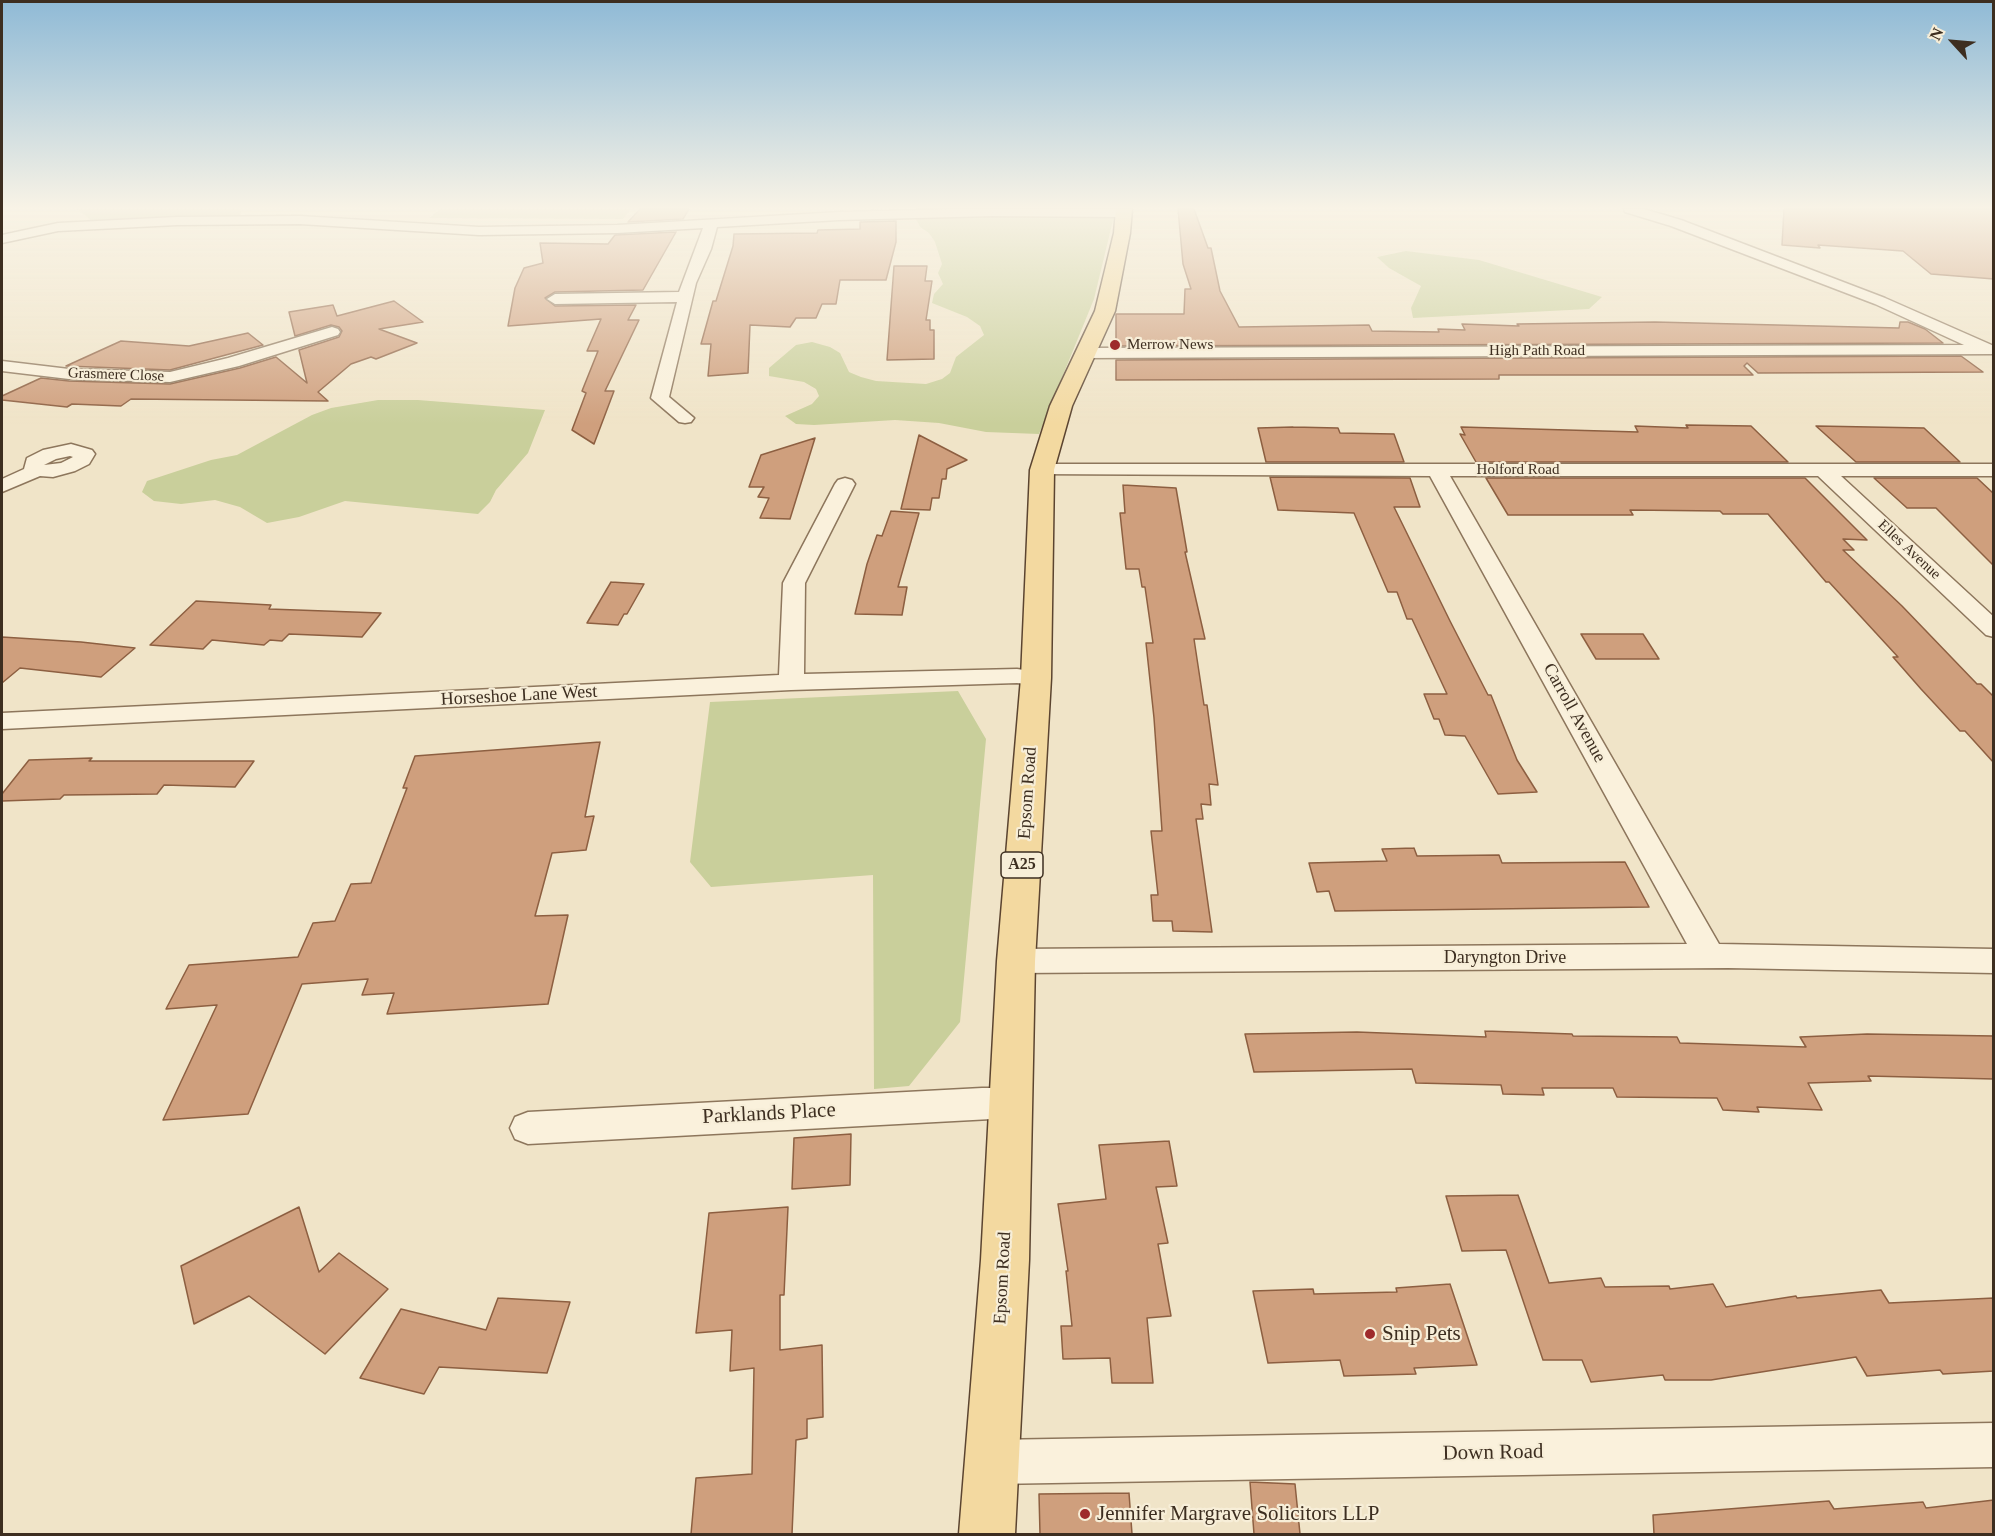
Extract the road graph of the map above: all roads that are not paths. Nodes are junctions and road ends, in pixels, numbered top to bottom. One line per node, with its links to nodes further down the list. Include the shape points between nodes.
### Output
1 (691, 281): 4 (street)
2 (1111, 281): 7 (main road, Epsom Road / A25, via 1105,310)
3 (1827, 281): 7 (street, High Path Road, via 1988,350)
4 (685, 297): 5 (street, via 558,293); 9 (street, via 660,398)
5 (548, 314)
6 (332, 332): 8 (street, Grasmere Close, via 170,377 69,374)
7 (1085, 352): 11 (main road, Epsom Road / A25, via 1061,406)
8 (2, 366)
9 (685, 418)
10 (37, 470): 16 (street)
11 (1042, 470): 12 (street, Holford Road); 18 (main road, Epsom Road / A25)
12 (1437, 470): 14 (street, Holford Road); 21 (street, Carroll Avenue)
13 (1994, 470): 14 (street, Holford Road)
14 (1824, 471): 17 (street, Elles Avenue)
15 (846, 484): 19 (street, via 794,583)
16 (2, 486)
17 (1994, 630)
18 (1036, 678): 19 (street, Horseshoe Lane West); 22 (main road, Epsom Road / A25)
19 (791, 682): 20 (street, Horseshoe Lane West)
20 (2, 721)
21 (1710, 957): 22 (street, Daryngton Drive); 23 (street, Daryngton Drive)
22 (1016, 961): 24 (main road, Epsom Road / A25)
23 (1994, 961)
24 (1010, 1103): 25 (street, Parklands Place); 27 (main road, Epsom Road / A25)
25 (528, 1128)
26 (1994, 1445): 27 (street, Down Road)
27 (993, 1462): 28 (main road, Epsom Road / A25)
28 (987, 1534)

